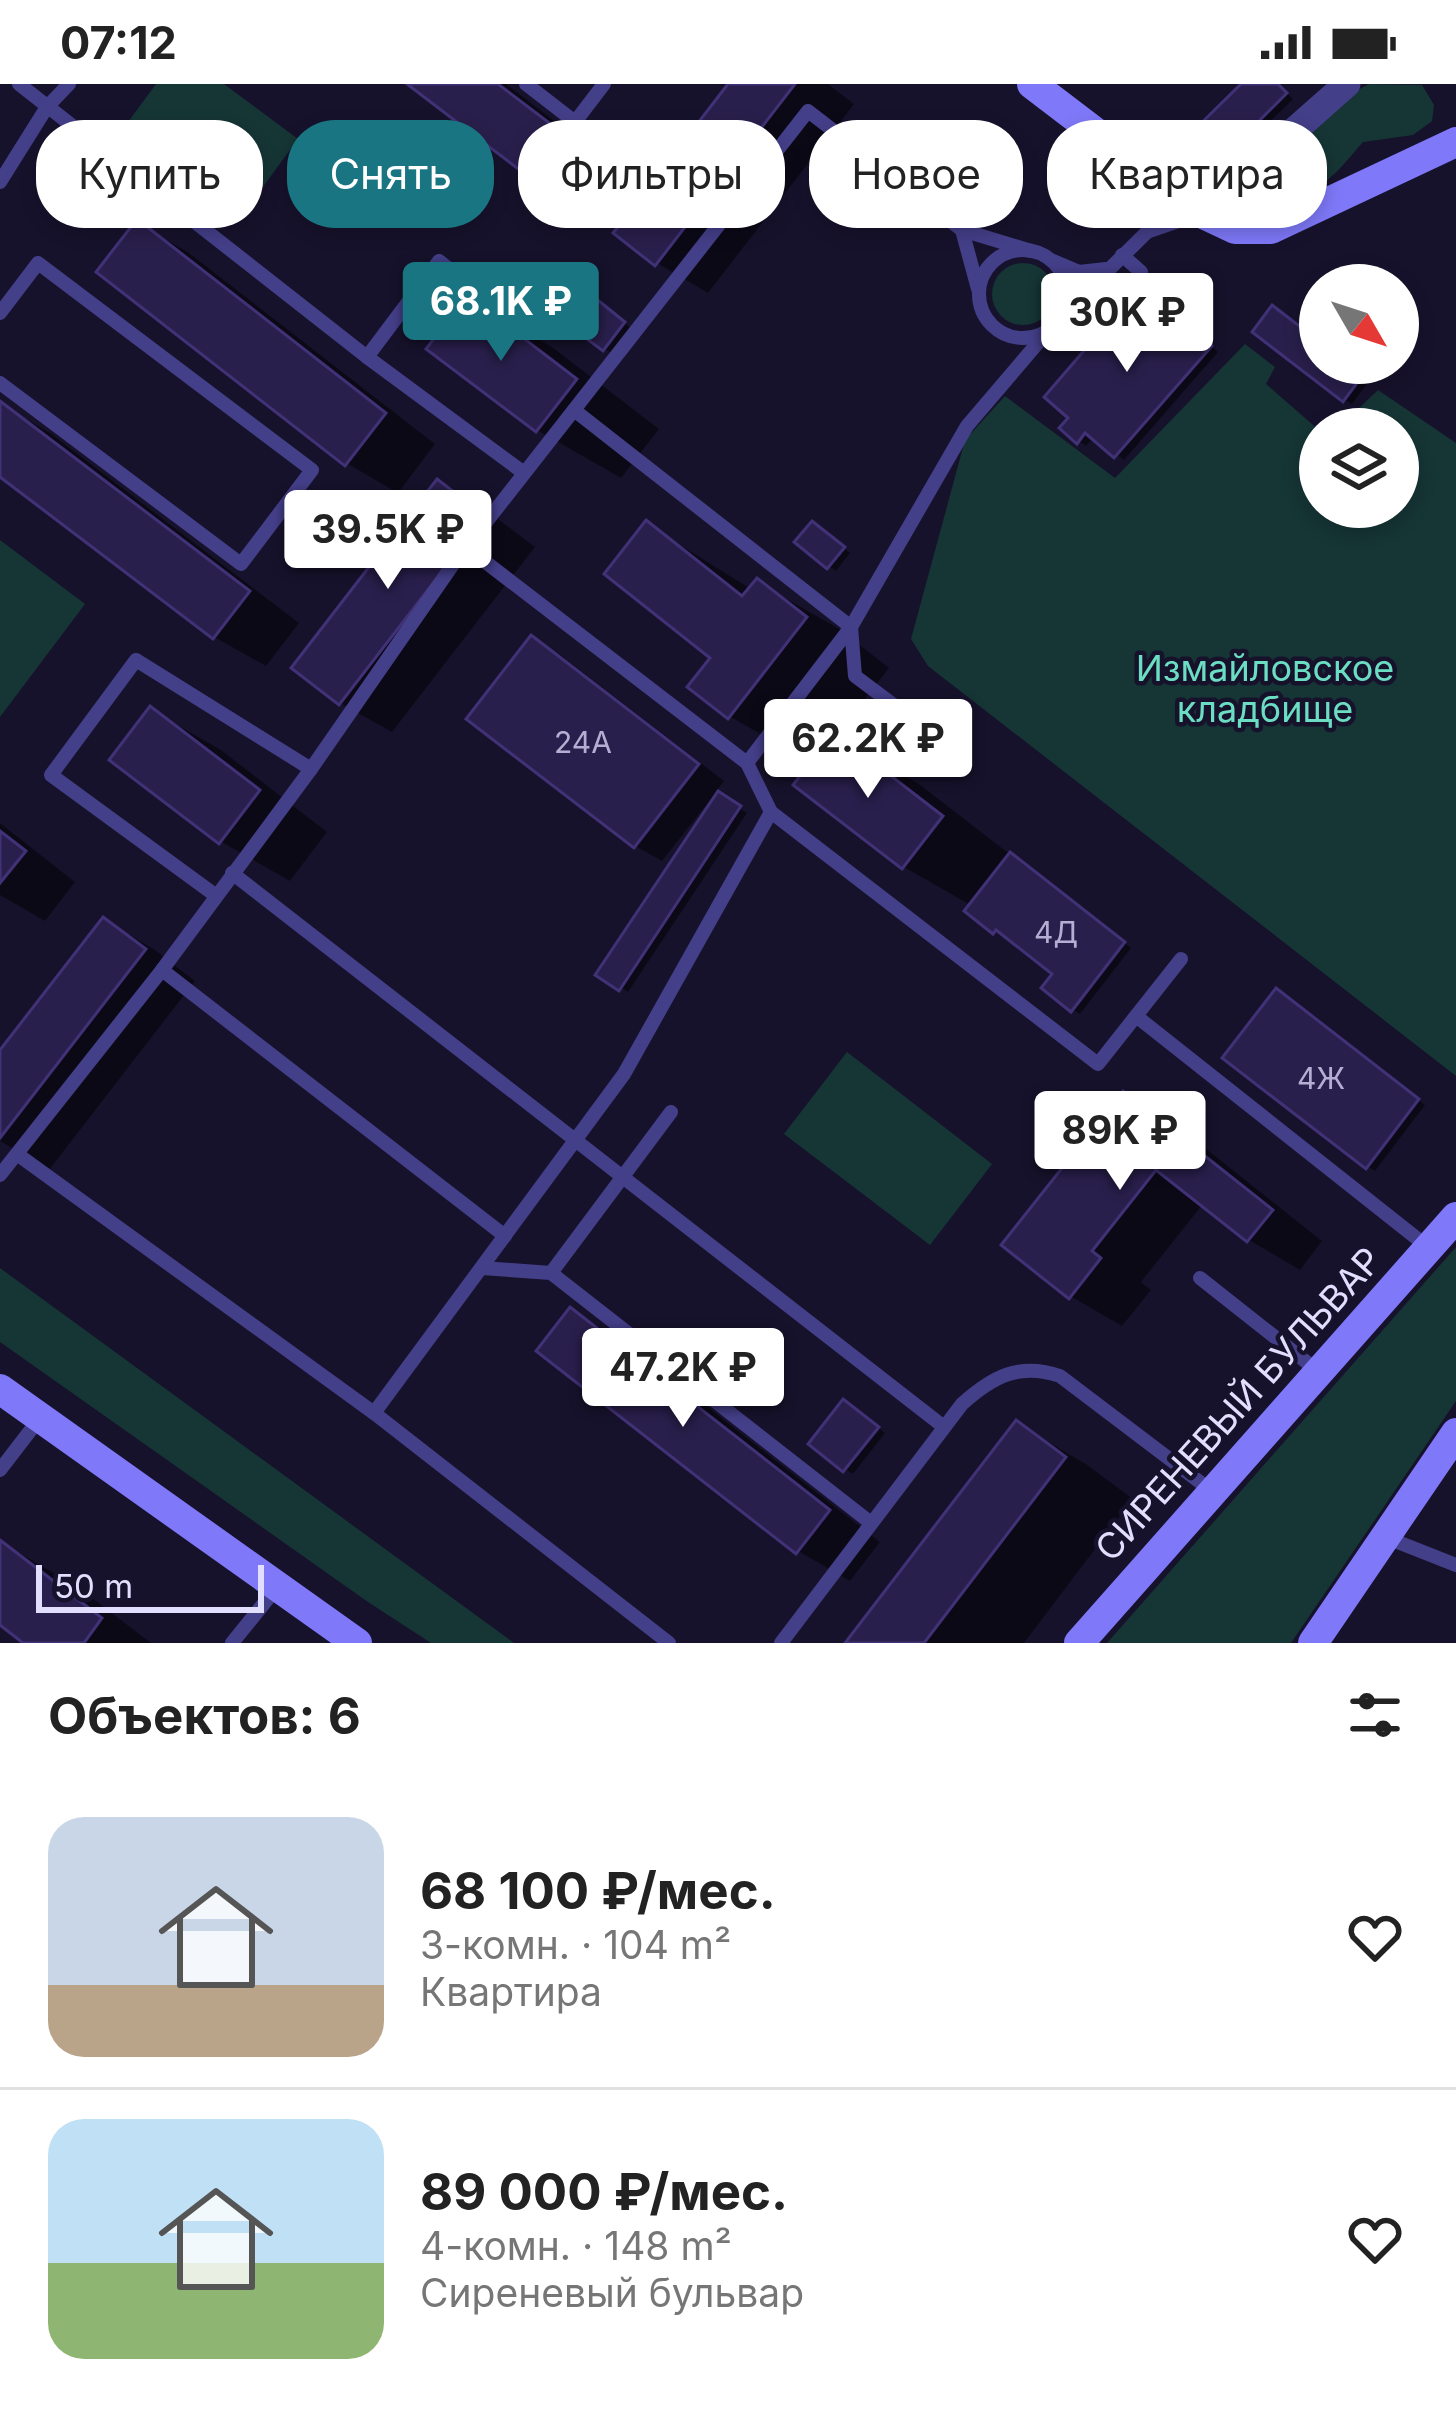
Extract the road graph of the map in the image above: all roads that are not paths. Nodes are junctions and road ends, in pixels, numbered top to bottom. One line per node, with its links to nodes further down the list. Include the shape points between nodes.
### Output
1 (19, 84): 7 (lane)
2 (69, 84): 7 (lane)
3 (526, 84): 4 (lane, via 575,122)
4 (604, 84)
5 (1033, 84): 8 (street)
6 (1341, 86): 9 (street)
7 (47, 107): 11 (lane); 27 (lane)
8 (1080, 120)
9 (1304, 120)
10 (1456, 142): 12 (street)
11 (0, 182)
12 (1327, 203)
13 (1158, 228): 18 (lane)
14 (1233, 228): 15 (street)
15 (1273, 228)
16 (962, 230): 17 (lane); 23 (lane); 30 (lane, via 808,111)
17 (1031, 250): 19 (lane); 23 (lane, via 997,258)
18 (1121, 255): 20 (lane); 21 (lane)
19 (1050, 260): 20 (lane, via 1078,272); 26 (lane, via 1065,282 1064,309)
20 (1106, 269): 26 (lane)
21 (1142, 272)
22 (558, 274): 27 (lane, via 519,324 439,261)
23 (978, 289): 25 (lane)
24 (1, 311): 29 (lane, via 38,262 312,470 241,564)
25 (992, 326): 26 (lane, via 1029,338); 28 (lane)
26 (1053, 326): 28 (lane)
27 (368, 357): 31 (lane)
28 (1016, 367): 33 (lane, via 967,427)
29 (0, 382)
30 (574, 410): 31 (lane); 33 (lane)
31 (524, 473): 32 (lane)
32 (466, 547): 35 (lane); 36 (lane)
33 (850, 627): 34 (lane, via 855,676); 35 (lane)
34 (927, 730)
35 (747, 763): 37 (lane)
36 (311, 769): 38 (lane); 39 (lane, via 136,660 51,775)
37 (771, 812): 42 (lane, via 1099,1064); 44 (lane, via 624,1074)
38 (232, 873): 39 (lane); 44 (lane)
39 (215, 895): 41 (lane)
40 (1181, 959): 42 (lane)
41 (162, 970): 45 (lane); 49 (lane)
42 (1136, 1016): 50 (lane)
43 (671, 1112): 47 (lane)
44 (574, 1140): 47 (lane); 49 (lane)
45 (16, 1154): 46 (lane); 56 (lane)
46 (0, 1175)
47 (621, 1176): 52 (lane); 58 (lane)
48 (1456, 1217): 50 (street, СИРЕНЕВЫЙ БУЛЬВАР)
49 (505, 1236): 51 (lane)
50 (1430, 1248): 54 (street, СИРЕНЕВЫЙ БУЛЬВАР)
51 (482, 1268): 52 (lane); 56 (lane)
52 (551, 1273): 62 (lane)
53 (1199, 1278): 54 (lane)
54 (1319, 1372): 61 (street, СИРЕНЕВЫЙ БУЛЬВАР)
55 (0, 1388): 57 (street)
56 (374, 1413): 68 (lane)
57 (40, 1418): 60 (lane); 65 (street)
58 (944, 1427): 61 (lane, via 984,1384 1038,1368 1060,1376); 62 (lane)
59 (1456, 1433): 63 (street)
60 (0, 1470)
61 (1213, 1492): 70 (street, СИРЕНЕВЫЙ БУЛЬВАР)
62 (871, 1523): 69 (lane)
63 (1385, 1537): 64 (lane); 71 (street)
64 (1456, 1565)
65 (278, 1586): 66 (lane); 67 (street)
66 (232, 1643)
67 (357, 1643)
68 (670, 1643)
69 (781, 1643)
70 (1079, 1643)
71 (1313, 1643)

